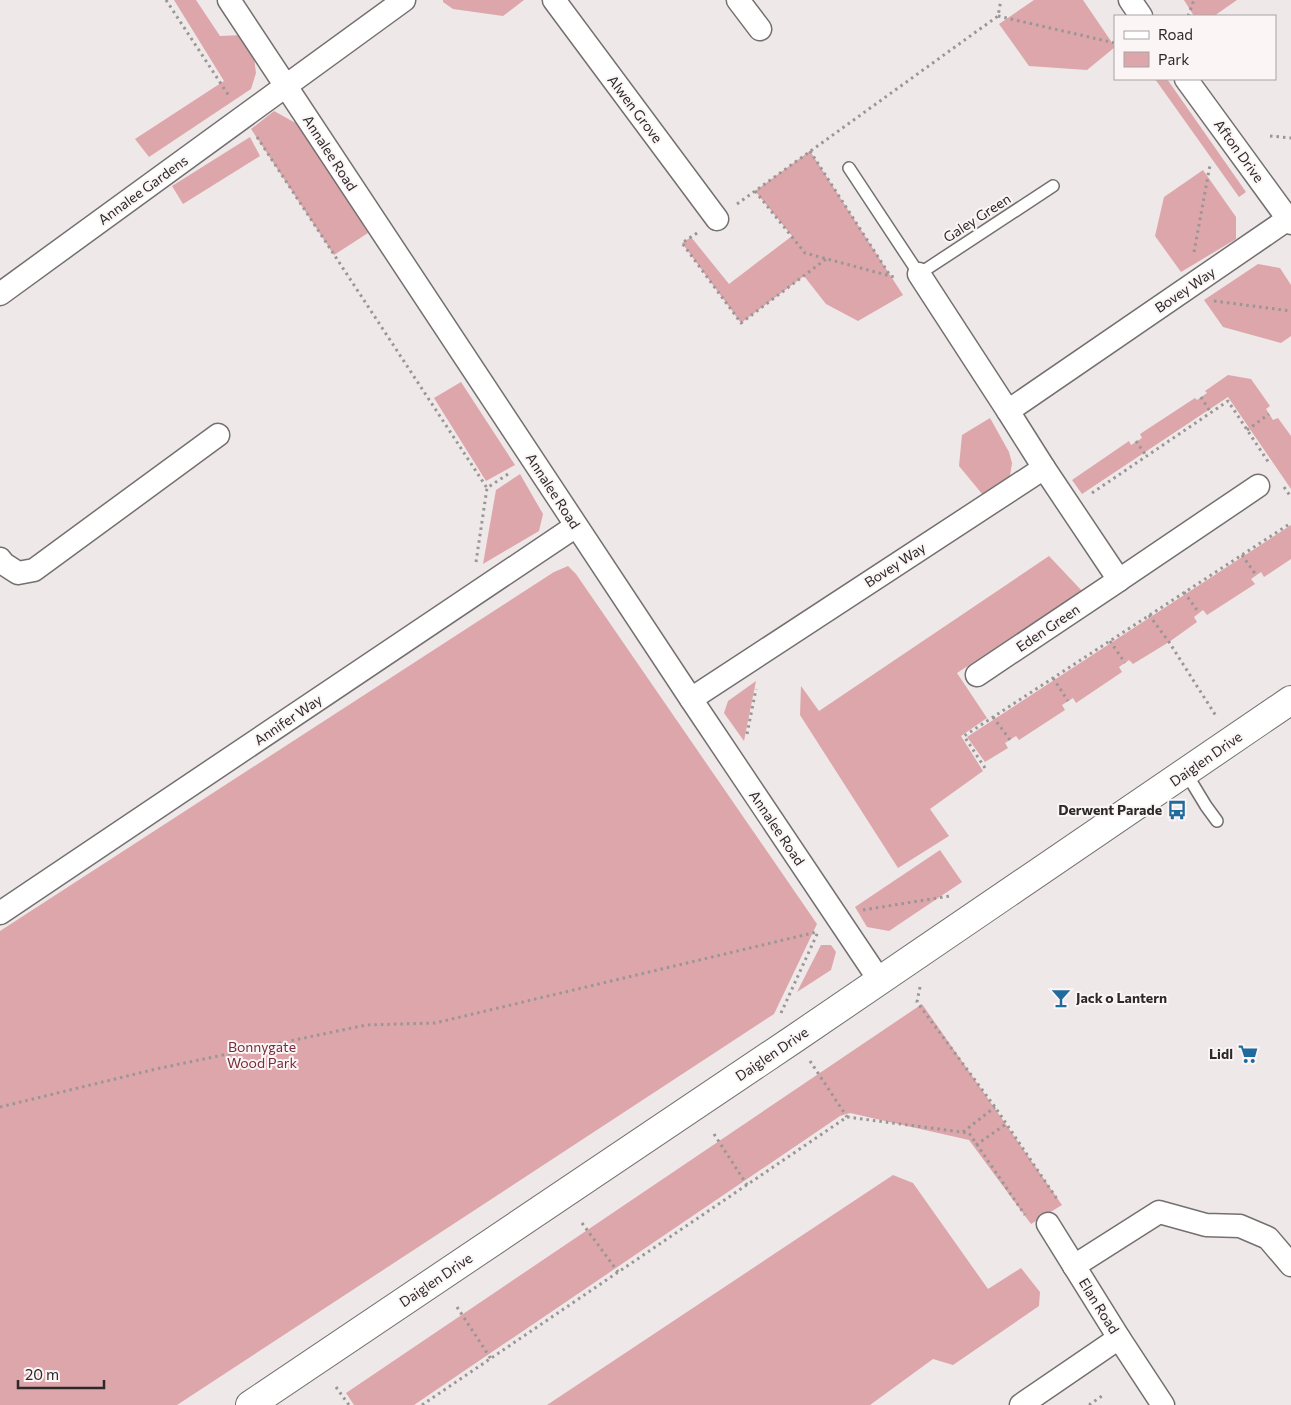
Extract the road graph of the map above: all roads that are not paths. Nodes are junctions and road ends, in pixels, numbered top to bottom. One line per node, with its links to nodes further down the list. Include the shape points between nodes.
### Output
1 (229, 0): 9 (street, Annalee Road)
2 (404, 0): 9 (street)
3 (554, 0): 12 (street, Alwen Grove)
4 (739, 0): 7 (street)
5 (1130, 0): 6 (street)
6 (1141, 15)
7 (760, 29)
8 (1187, 80): 13 (street, Afton Drive)
9 (285, 86): 15 (street, Annalee Gardens); 20 (street, Annalee Road)
10 (849, 168): 14 (lane)
11 (1053, 186): 14 (lane, Galey Green)
12 (717, 219)
13 (1290, 221): 16 (street, Bovey Way)
14 (918, 274): 16 (street)
15 (0, 294)
16 (1008, 411): 18 (street)
17 (218, 435): 21 (street, via 34,570 18,573)
18 (1044, 468): 22 (street); 24 (street, Bovey Way)
19 (1258, 486): 22 (street, Eden Green)
20 (576, 526): 24 (street, Annalee Road); 28 (street, Annifer Way)
21 (0, 559)
22 (1119, 580): 23 (street, Eden Green)
23 (977, 676)
24 (691, 700): 29 (street, Annalee Road)
25 (1291, 700): 26 (street, Daiglen Drive)
26 (1186, 773): 27 (lane); 29 (street, Daiglen Drive)
27 (1218, 822)
28 (0, 913)
29 (880, 981): 34 (street, Daiglen Drive)
30 (1048, 1224): 32 (street, Elan Road)
31 (1291, 1265): 32 (street, via 1268,1238 1240,1226 1206,1225 1159,1212)
32 (1074, 1266): 33 (street, Elan Road)
33 (1119, 1338): 35 (street, Elan Road); 36 (street)
34 (250, 1405)
35 (1021, 1405)
36 (1163, 1405)

